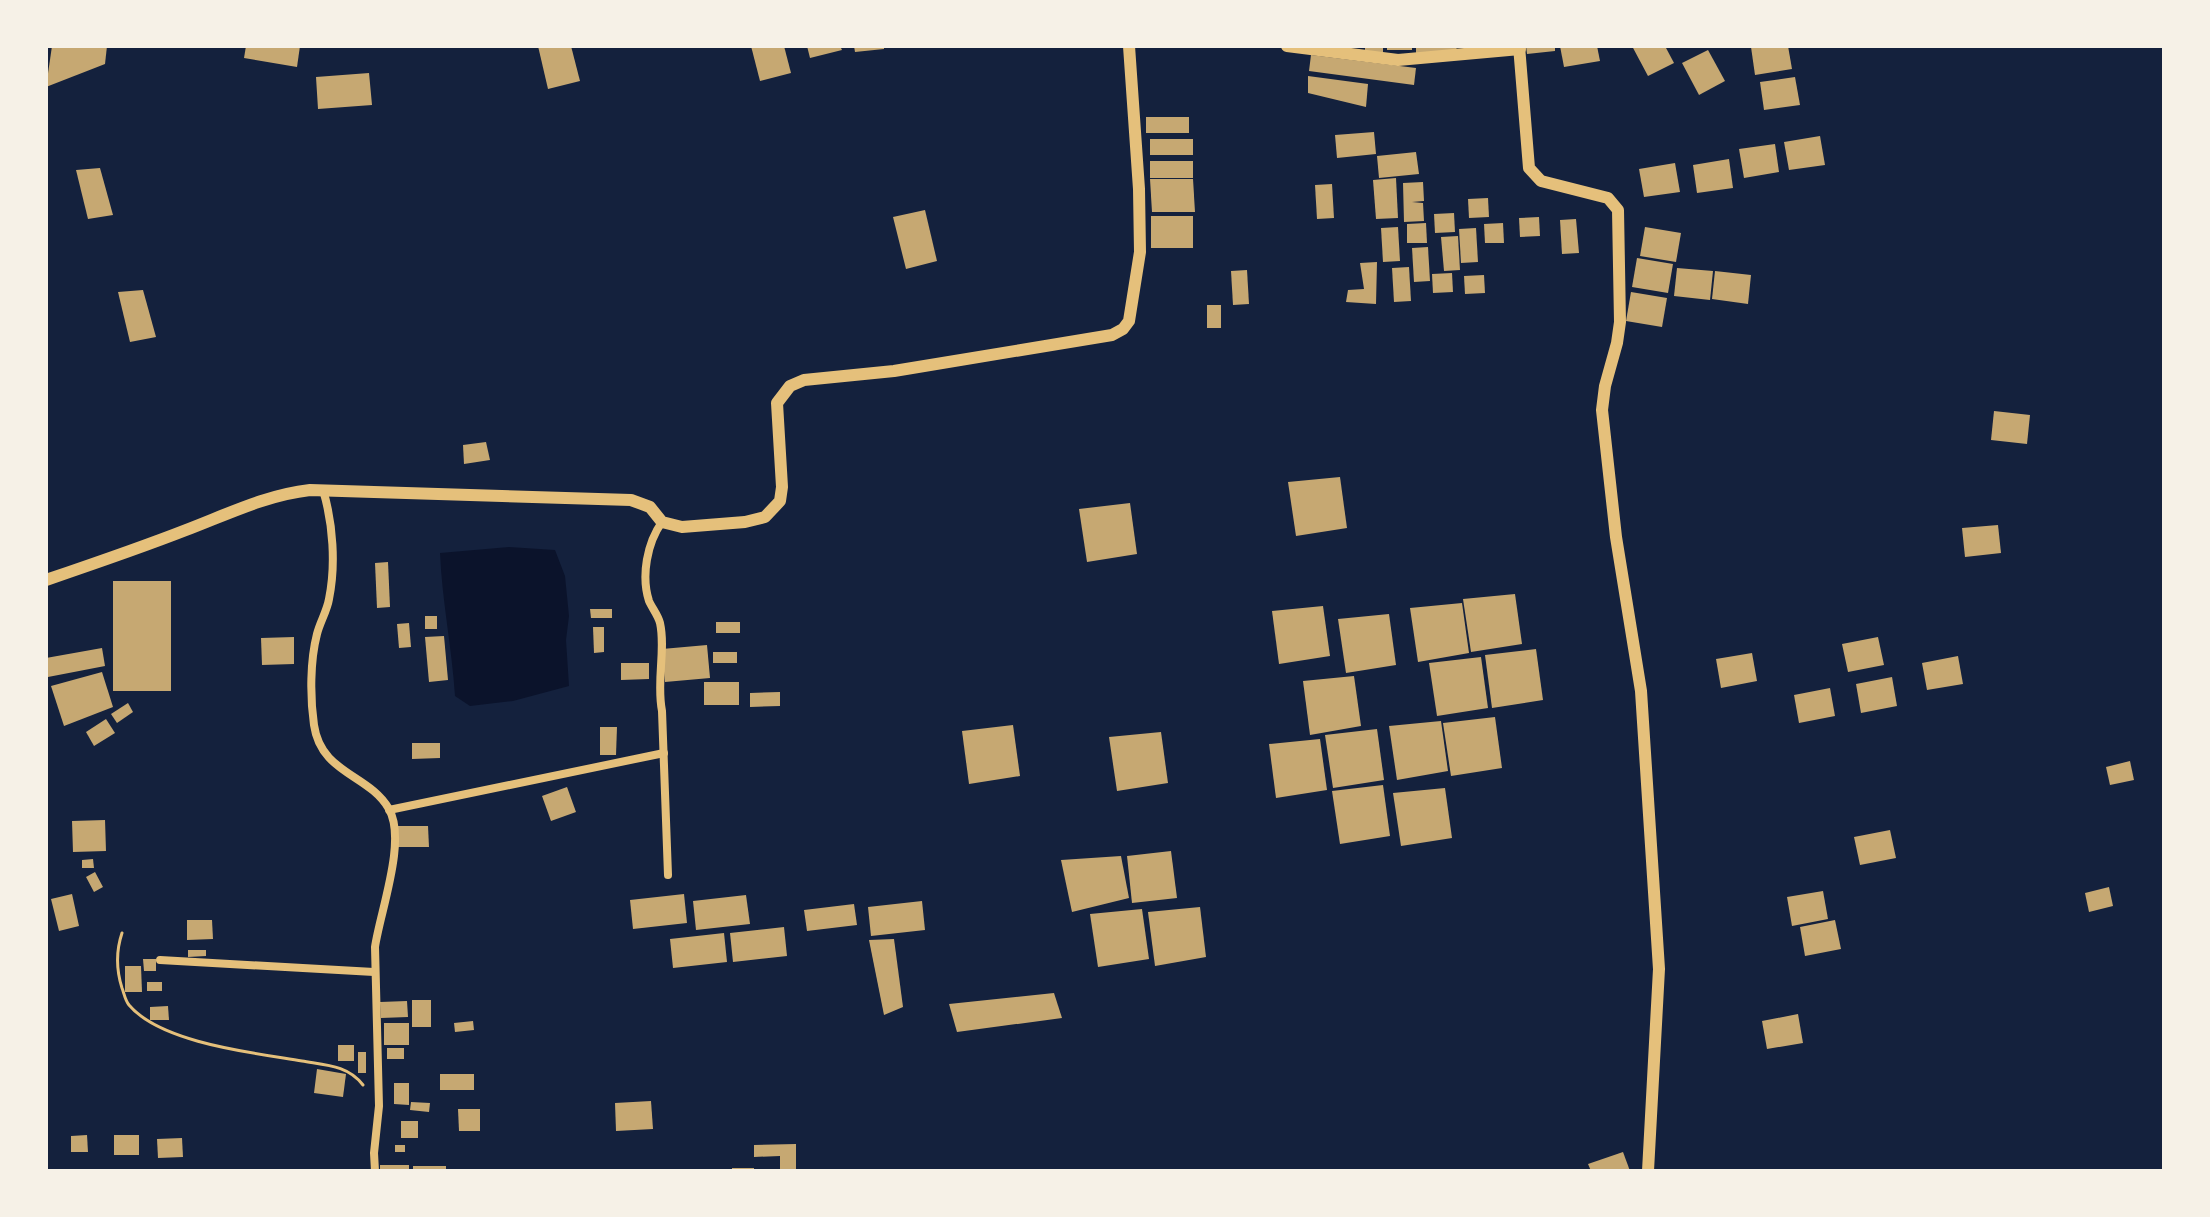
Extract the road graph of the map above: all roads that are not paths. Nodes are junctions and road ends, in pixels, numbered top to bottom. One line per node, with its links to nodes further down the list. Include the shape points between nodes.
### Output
1 (1129, 46): 5 (street, via 1140,252 1129,321 1123,329 950,363 804,380 790,386 777,403 783,475 775,509 765,517 731,524 682,527)
2 (1287, 46): 3 (street, via 1398,60)
3 (1520, 47): 13 (street, via 1533,175 1608,198 1618,210 1620,322 1602,410 1641,691 1659,969)
4 (323, 490): 5 (street, via 631,500 650,507); 6 (street, via 258,501); 8 (street, via 332,570 315,644 314,726 329,761)
5 (662, 522): 7 (street, via 645,576 660,622 658,690)
6 (46, 580)
7 (664, 753): 8 (street); 9 (street)
8 (389, 810): 11 (street, via 395,843 378,921)
9 (668, 875)
10 (160, 960): 11 (street)
11 (374, 972): 12 (street, via 379,1030)
12 (375, 1171)
13 (1648, 1171)

